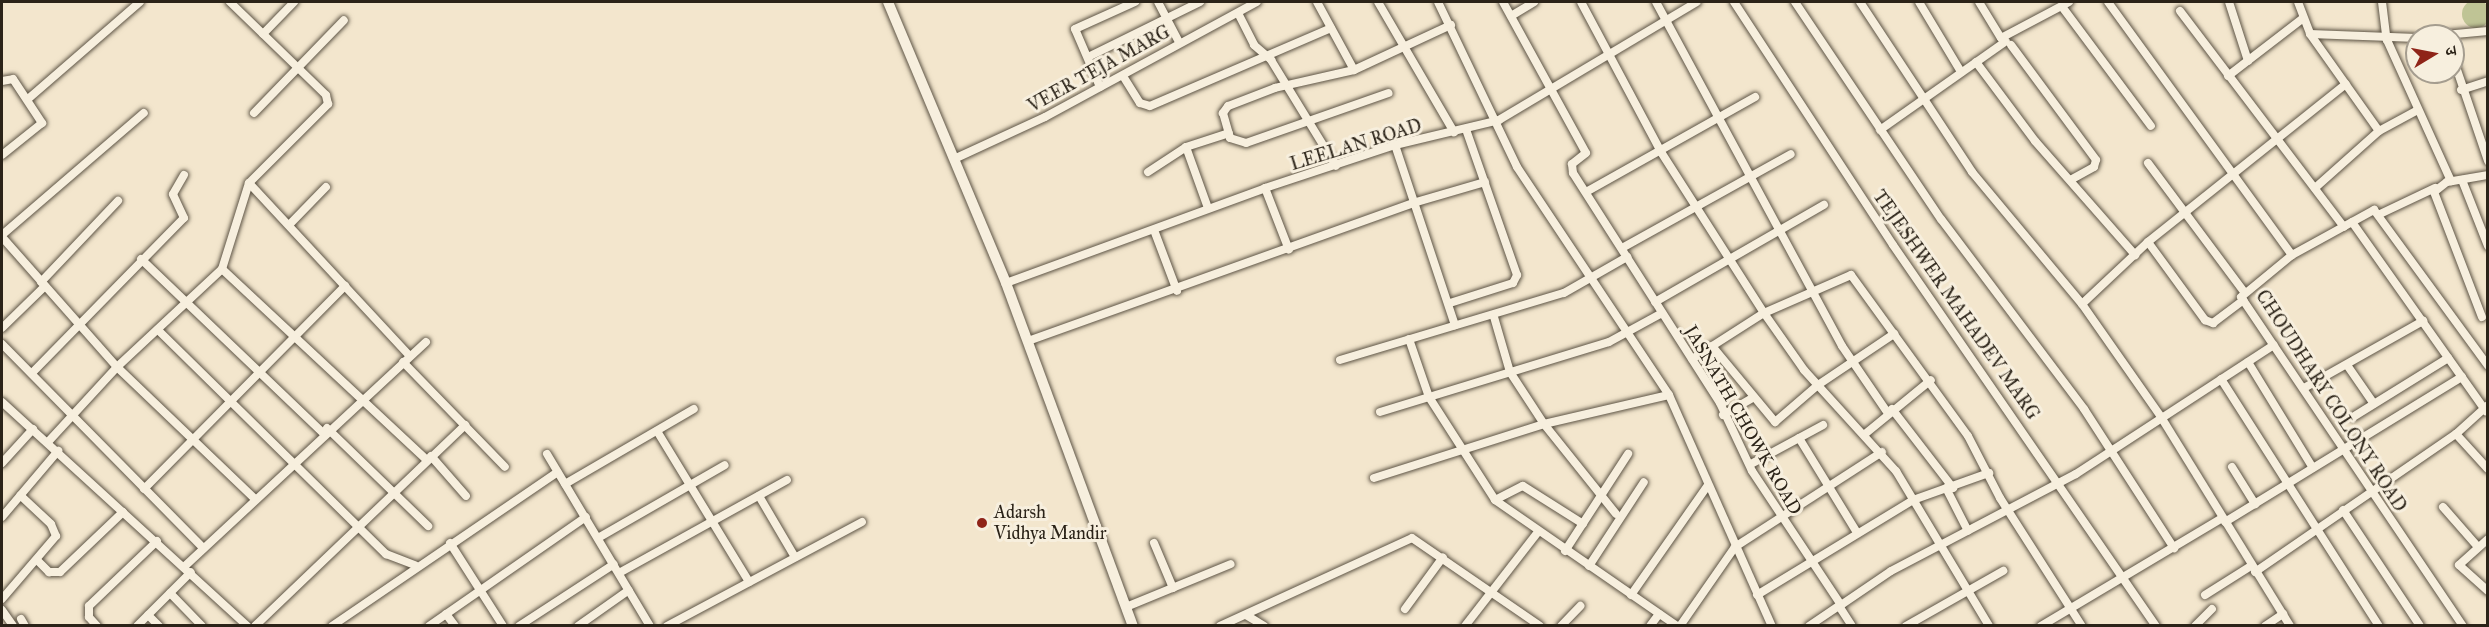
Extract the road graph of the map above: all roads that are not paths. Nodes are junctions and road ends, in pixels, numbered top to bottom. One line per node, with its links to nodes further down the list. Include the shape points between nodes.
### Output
1 (140, 2): 65 (street)
2 (230, 2): 38 (street)
3 (294, 2): 38 (street)
4 (888, 2): 84 (main road)
5 (1135, 2): 46 (street, via 1075,29)
6 (1158, 2): 32 (street)
7 (1200, 2): 32 (street)
8 (1253, 2): 28 (street, VEER TEJA MARG)
9 (1317, 2): 35 (street)
10 (1378, 2): 43 (street)
11 (1438, 2): 34 (street)
12 (1503, 2): 29 (street, JASNATH CHOWK ROAD)
13 (1534, 2): 29 (street)
14 (1581, 2): 44 (street)
15 (1656, 2): 33 (street)
16 (1697, 2): 33 (street, LEELAN ROAD)
17 (1734, 2): 220 (street, TEJESHWER MAHADEV MARG, via 1893,245)
18 (1795, 2): 74 (street)
19 (1860, 2): 64 (street)
20 (1919, 2): 51 (street)
21 (1979, 2): 26 (street, via 2001,38)
22 (2108, 2): 92 (street)
23 (2229, 2): 47 (street)
24 (2298, 2): 30 (street)
25 (2382, 2): 41 (street)
26 (2066, 5): 72 (street)
27 (2180, 11): 53 (street)
28 (1238, 13): 42 (street, VEER TEJA MARG); 45 (street, via 1254,45)
29 (1511, 16): 60 (street, JASNATH CHOWK ROAD)
30 (2302, 19): 39 (street); 47 (street)
31 (344, 20): 49 (street)
32 (1166, 20): 42 (street); 46 (street)
33 (1665, 21): 44 (street, LEELAN ROAD); 69 (street)
34 (1451, 25): 43 (street); 70 (street)
35 (1331, 28): 45 (street); 50 (street)
36 (2487, 31): 37 (street)
37 (2465, 33)
38 (263, 34): 49 (street)
39 (2310, 34): 41 (street); 56 (street)
40 (2405, 39): 41 (street)
41 (2387, 40): 66 (street)
42 (1179, 42): 52 (street, VEER TEJA MARG)
43 (1404, 45): 50 (street); 76 (street)
44 (1610, 55): 60 (street, LEELAN ROAD); 81 (street)
45 (1266, 56): 52 (street, via 1147,107); 58 (street)
46 (1088, 57): 59 (street)
47 (2248, 60): 53 (street)
48 (1976, 62): 51 (street); 93 (street); 93 (street, via 2008,43 2096,160 2094,167)
49 (297, 68): 68 (street); 97 (street, via 328,104)
50 (1354, 70): 58 (street)
51 (1961, 72): 64 (street)
52 (1123, 76): 59 (street, VEER TEJA MARG)
53 (2229, 76): 78 (street)
54 (3, 77): 65 (street, via 13,79)
55 (2487, 81): 61 (street)
56 (2346, 84): 75 (street); 78 (street)
57 (2460, 84): 61 (street)
58 (1284, 85): 71 (street); 77 (street, via 1224,109)
59 (1100, 87): 84 (street, VEER TEJA MARG)
60 (1551, 88): 70 (street, LEELAN ROAD); 102 (street, JASNATH CHOWK ROAD, via 1586,153 1572,168)
61 (2461, 90): 85 (street)
62 (1389, 93): 71 (street)
63 (1755, 97): 69 (street)
64 (1925, 98): 74 (street); 136 (street, via 1972,172)
65 (28, 99): 83 (street, via 41,126)
66 (2416, 111): 75 (street); 95 (street)
67 (144, 112): 115 (street)
68 (254, 113)
69 (1720, 117): 81 (street); 90 (street)
70 (1499, 120): 73 (street, LEELAN ROAD); 126 (street, via 1517,167)
71 (1304, 122): 77 (street, via 1246,143 1233,141); 87 (street)
72 (2151, 126)
73 (1466, 129): 76 (street, LEELAN ROAD); 96 (street)
74 (1880, 130): 202 (street)
75 (2379, 131): 100 (street)
76 (1454, 132): 79 (street, LEELAN ROAD)
77 (1229, 133): 80 (street)
78 (2277, 139): 92 (street); 100 (street)
79 (1395, 145): 87 (street, LEELAN ROAD); 104 (street)
80 (1186, 147): 88 (street); 107 (street)
81 (1660, 152): 102 (street); 106 (street)
82 (1791, 154): 90 (street)
83 (2, 155)
84 (954, 159): 128 (main road)
85 (2487, 161)
86 (2148, 163): 108 (street)
87 (1336, 166): 99 (street, LEELAN ROAD)
88 (1148, 172)
89 (184, 175): 123 (street, via 173,194 184,218)
90 (1751, 175): 106 (street); 114 (street)
91 (2487, 175): 94 (street)
92 (2232, 177): 108 (street); 121 (street)
93 (2071, 180): 120 (street)
94 (2462, 180): 95 (street); 117 (street)
95 (2451, 181): 101 (street)
96 (1485, 182): 104 (street); 135 (street, via 1516,279)
97 (249, 183): 111 (street); 125 (street)
98 (326, 187): 111 (street)
99 (1266, 188): 107 (street, LEELAN ROAD); 119 (street)
100 (2314, 188): 112 (street)
101 (2435, 188): 109 (street); 140 (street)
102 (1586, 192): 118 (street, JASNATH CHOWK ROAD)
103 (118, 201): 127 (street)
104 (1413, 203): 119 (street); 135 (street)
105 (1824, 205): 114 (street)
106 (1694, 206): 118 (street); 124 (street)
107 (1208, 208): 113 (street, LEELAN ROAD)
108 (2187, 213): 116 (street); 132 (street)
109 (2380, 214): 110 (street, CHOUDHARY COLONY ROAD, via 2370,210); 163 (street)
110 (2352, 222): 112 (street, CHOUDHARY COLONY ROAD); 141 (street)
111 (289, 225): 129 (street)
112 (2344, 227): 121 (street, CHOUDHARY COLONY ROAD)
113 (1154, 230): 128 (street, LEELAN ROAD); 130 (street)
114 (1781, 232): 124 (street); 131 (street)
115 (2, 236): 127 (street)
116 (2148, 242): 120 (street); 132 (street, via 2205,320 2213,322)
117 (2487, 246)
118 (1622, 248): 122 (street, JASNATH CHOWK ROAD)
119 (1289, 250): 130 (street)
120 (2135, 255): 136 (street)
121 (2292, 255): 132 (street, CHOUDHARY COLONY ROAD)
122 (1627, 257): 126 (street); 134 (street, JASNATH CHOWK ROAD)
123 (141, 259): 133 (street); 142 (street)
124 (1729, 260): 134 (street); 138 (street)
125 (222, 269): 133 (street); 148 (street)
126 (1589, 279): 139 (street); 146 (street)
127 (43, 284): 142 (street); 144 (street)
128 (1006, 284): 150 (main road)
129 (345, 286): 148 (street); 155 (street)
130 (1177, 291): 150 (street)
131 (1811, 292): 138 (street); 147 (street, via 1851,275); 161 (street)
132 (2244, 297): 153 (street, CHOUDHARY COLONY ROAD)
133 (187, 302): 145 (street); 165 (street)
134 (1655, 302): 137 (street, JASNATH CHOWK ROAD)
135 (1450, 303): 143 (street)
136 (2082, 304): 186 (street)
137 (1662, 313): 146 (street); 156 (street, JASNATH CHOWK ROAD)
138 (1764, 313): 154 (street); 171 (street)
139 (1494, 317): 143 (street); 166 (street)
140 (2482, 317)
141 (2423, 321): 157 (street); 162 (street)
142 (77, 322): 164 (street); 167 (street)
143 (1455, 326): 149 (street)
144 (2, 328)
145 (158, 330): 164 (street); 177 (street)
146 (1628, 333): 166 (street); 173 (street)
147 (1894, 334): 161 (street); 170 (street)
148 (294, 336): 165 (street); 176 (street)
149 (1409, 339): 158 (street); 174 (street)
150 (1028, 341): 296 (main road)
151 (426, 342): 155 (street)
152 (2, 344): 167 (street)
153 (2274, 345): 160 (street, JASNATH CHOWK ROAD); 172 (street, CHOUDHARY COLONY ROAD)
154 (1712, 346): 156 (street); 175 (street)
155 (410, 356): 159 (street)
156 (1692, 358): 185 (street, JASNATH CHOWK ROAD)
157 (2448, 358): 168 (street); 179 (street)
158 (1340, 360)
159 (403, 362): 176 (street); 189 (street)
160 (2248, 362): 169 (street, JASNATH CHOWK ROAD); 213 (street)
161 (1853, 363): 171 (street); 182 (street)
162 (2347, 365): 172 (street); 179 (street)
163 (2487, 366)
164 (117, 367): 184 (street); 196 (street)
165 (259, 369): 177 (street); 192 (street)
166 (1510, 372): 174 (street); 188 (street)
167 (32, 373): 184 (street)
168 (2462, 377): 180 (street); 199 (street)
169 (2221, 379): 186 (street, JASNATH CHOWK ROAD); 224 (street)
170 (1931, 380): 182 (street); 216 (street)
171 (1818, 385): 175 (street, via 1775,422); 194 (street)
172 (2304, 388): 199 (street, CHOUDHARY COLONY ROAD)
173 (1669, 395): 188 (street); 223 (street)
174 (1430, 397): 183 (street); 200 (street)
175 (1752, 398): 185 (street)
176 (359, 399): 192 (street); 206 (street)
177 (228, 400): 196 (street); 207 (street)
178 (2, 402): 191 (street)
179 (2374, 404): 187 (street)
180 (2486, 409): 195 (street)
181 (694, 410): 193 (street)
182 (1889, 410): 194 (street); 226 (street)
183 (1380, 412)
184 (72, 416): 198 (street); 227 (street)
185 (1724, 416): 209 (street, JASNATH CHOWK ROAD)
186 (2161, 417): 202 (street, JASNATH CHOWK ROAD); 246 (street)
187 (2353, 417)
188 (1544, 424): 200 (street); 233 (street)
189 (465, 425): 206 (street); 211 (street)
190 (1823, 425): 197 (street)
191 (33, 429): 198 (street); 208 (street)
192 (325, 431): 207 (street); 229 (street)
193 (657, 431): 221 (street); 222 (street)
194 (1865, 434): 203 (street)
195 (2456, 434): 214 (street); 228 (street)
196 (191, 438): 227 (street); 234 (street)
197 (1799, 438): 209 (street); 225 (street)
198 (48, 442): 201 (street)
199 (2344, 449): 213 (street); 228 (street, CHOUDHARY COLONY ROAD)
200 (1463, 450): 217 (street); 235 (street)
201 (58, 451): 230 (street); 241 (street)
202 (2112, 451): 220 (street, JASNATH CHOWK ROAD); 266 (street)
203 (1882, 452): 225 (street); 236 (street)
204 (547, 454): 215 (street)
205 (1628, 454): 233 (street)
206 (429, 458): 229 (street); 231 (street)
207 (291, 462): 234 (street); 250 (street)
208 (2, 463)
209 (1750, 464): 243 (street, JASNATH CHOWK ROAD)
210 (725, 465): 222 (street)
211 (505, 467)
212 (2232, 467): 237 (street)
213 (2313, 468): 224 (street)
214 (2487, 469)
215 (558, 472): 221 (street); 261 (street)
216 (1989, 473): 226 (street); 239 (street)
217 (1374, 478)
218 (787, 480): 232 (street)
219 (1644, 482): 277 (street)
220 (2061, 482): 239 (street, JASNATH CHOWK ROAD); 282 (street, TEJESHWER MAHADEV MARG)
221 (566, 484): 245 (street)
222 (690, 485): 247 (street); 257 (street)
223 (1708, 485): 265 (street); 291 (street)
224 (2286, 485): 237 (street); 254 (street)
225 (1827, 486): 243 (street); 252 (street)
226 (1950, 488): 236 (street); 253 (street)
227 (144, 489): 264 (street)
228 (2372, 490): 240 (street); 343 (street, CHOUDHARY COLONY ROAD)
229 (393, 491): 250 (street); 251 (street)
230 (20, 495): 244 (street); 272 (street, via 56,532)
231 (466, 496)
232 (759, 496): 247 (street); 269 (street)
233 (1603, 497): 242 (street); 249 (street)
234 (254, 498): 264 (street)
235 (1495, 500): 249 (street, via 1523,486); 256 (street)
236 (1913, 500): 252 (street); 263 (street)
237 (2255, 504): 246 (street)
238 (2443, 507): 267 (street)
239 (2009, 510): 253 (street, JASNATH CHOWK ROAD); 298 (street)
240 (2343, 510): 254 (street); 342 (street)
241 (123, 512): 260 (street); 272 (street, via 60,572 49,572)
242 (1616, 514)
243 (1781, 515): 265 (street); 271 (street, JASNATH CHOWK ROAD)
244 (2, 517)
245 (586, 517): 257 (street); 287 (street)
246 (2224, 520): 266 (street); 278 (street)
247 (712, 522): 281 (street); 283 (street)
248 (862, 522): 269 (street)
249 (1582, 524): 268 (street)
250 (356, 525): 275 (street, via 392,558); 313 (street)
251 (428, 526)
252 (1856, 531): 271 (street)
253 (1968, 531): 263 (street, JASNATH CHOWK ROAD)
254 (2314, 531): 278 (street); 341 (street)
255 (1420, 532): 258 (street)
256 (1538, 532): 268 (street); 288 (street)
257 (598, 538): 273 (street)
258 (1412, 538): 270 (street); 305 (street)
259 (2487, 539): 267 (street)
260 (157, 541): 276 (street); 308 (street, via 89,606 89,617)
261 (450, 543): 275 (street); 287 (street)
262 (1154, 543): 284 (street)
263 (1940, 546): 271 (street, JASNATH CHOWK ROAD, via 1841,604); 285 (street)
264 (202, 547): 276 (street)
265 (1735, 547): 292 (street); 329 (street)
266 (2174, 548): 282 (street)
267 (2478, 548): 289 (street, via 2459,565)
268 (1565, 550): 277 (street)
269 (795, 557): 283 (street)
270 (1443, 557): 288 (street); 297 (street)
271 (1812, 560): 292 (street)
272 (38, 561): 294 (street)
273 (614, 564): 281 (street); 318 (street)
274 (1231, 564): 284 (street)
275 (415, 565): 314 (street)
276 (185, 566): 280 (street)
277 (1589, 567): 291 (street)
278 (2253, 569): 293 (street); 303 (street)
279 (2002, 571): 285 (street)
280 (191, 572): 290 (street); 312 (street)
281 (620, 573): 286 (street)
282 (2123, 579): 298 (street); 337 (street, TEJESHWER MAHADEV MARG)
283 (749, 582): 321 (street)
284 (1173, 588): 296 (street)
285 (1967, 589): 333 (street); 334 (street)
286 (629, 590): 306 (street); 320 (street)
287 (481, 591): 301 (street); 317 (street)
288 (1491, 591): 325 (street); 326 (street)
289 (2487, 591)
290 (170, 593): 304 (street); 311 (street)
291 (1631, 595): 302 (street)
292 (1757, 595): 330 (street)
293 (2205, 595)
294 (2, 599)
295 (1580, 606): 327 (street)
296 (1126, 607): 322 (main road)
297 (1405, 609)
298 (2071, 609): 335 (street); 336 (street)
299 (2212, 609): 338 (street)
300 (2, 610): 307 (street)
301 (446, 614): 315 (street); 316 (street)
302 (1659, 614): 328 (street); 329 (street)
303 (2283, 614): 339 (street); 340 (street)
304 (148, 615): 309 (street); 310 (street)
305 (1246, 615): 323 (street); 324 (street)
306 (587, 623): 319 (street)
307 (13, 626)
308 (97, 626)
309 (137, 626)
310 (159, 626)
311 (202, 626)
312 (247, 626)
313 (255, 626)
314 (332, 626)
315 (429, 626)
316 (455, 626)
317 (503, 626)
318 (519, 626)
319 (578, 626)
320 (650, 626)
321 (667, 626)
322 (1133, 626)
323 (1220, 626)
324 (1264, 626)
325 (1465, 626)
326 (1540, 626)
327 (1561, 626)
328 (1650, 626)
329 (1678, 626)
330 (1772, 626)
331 (1809, 626): 332 (street, via 1839,606)
332 (1852, 626)
333 (1906, 626)
334 (1989, 626)
335 (2041, 626)
336 (2082, 626)
337 (2156, 626)
338 (2195, 626)
339 (2265, 626)
340 (2290, 626)
341 (2379, 626)
342 (2420, 626)
343 (2463, 626)

